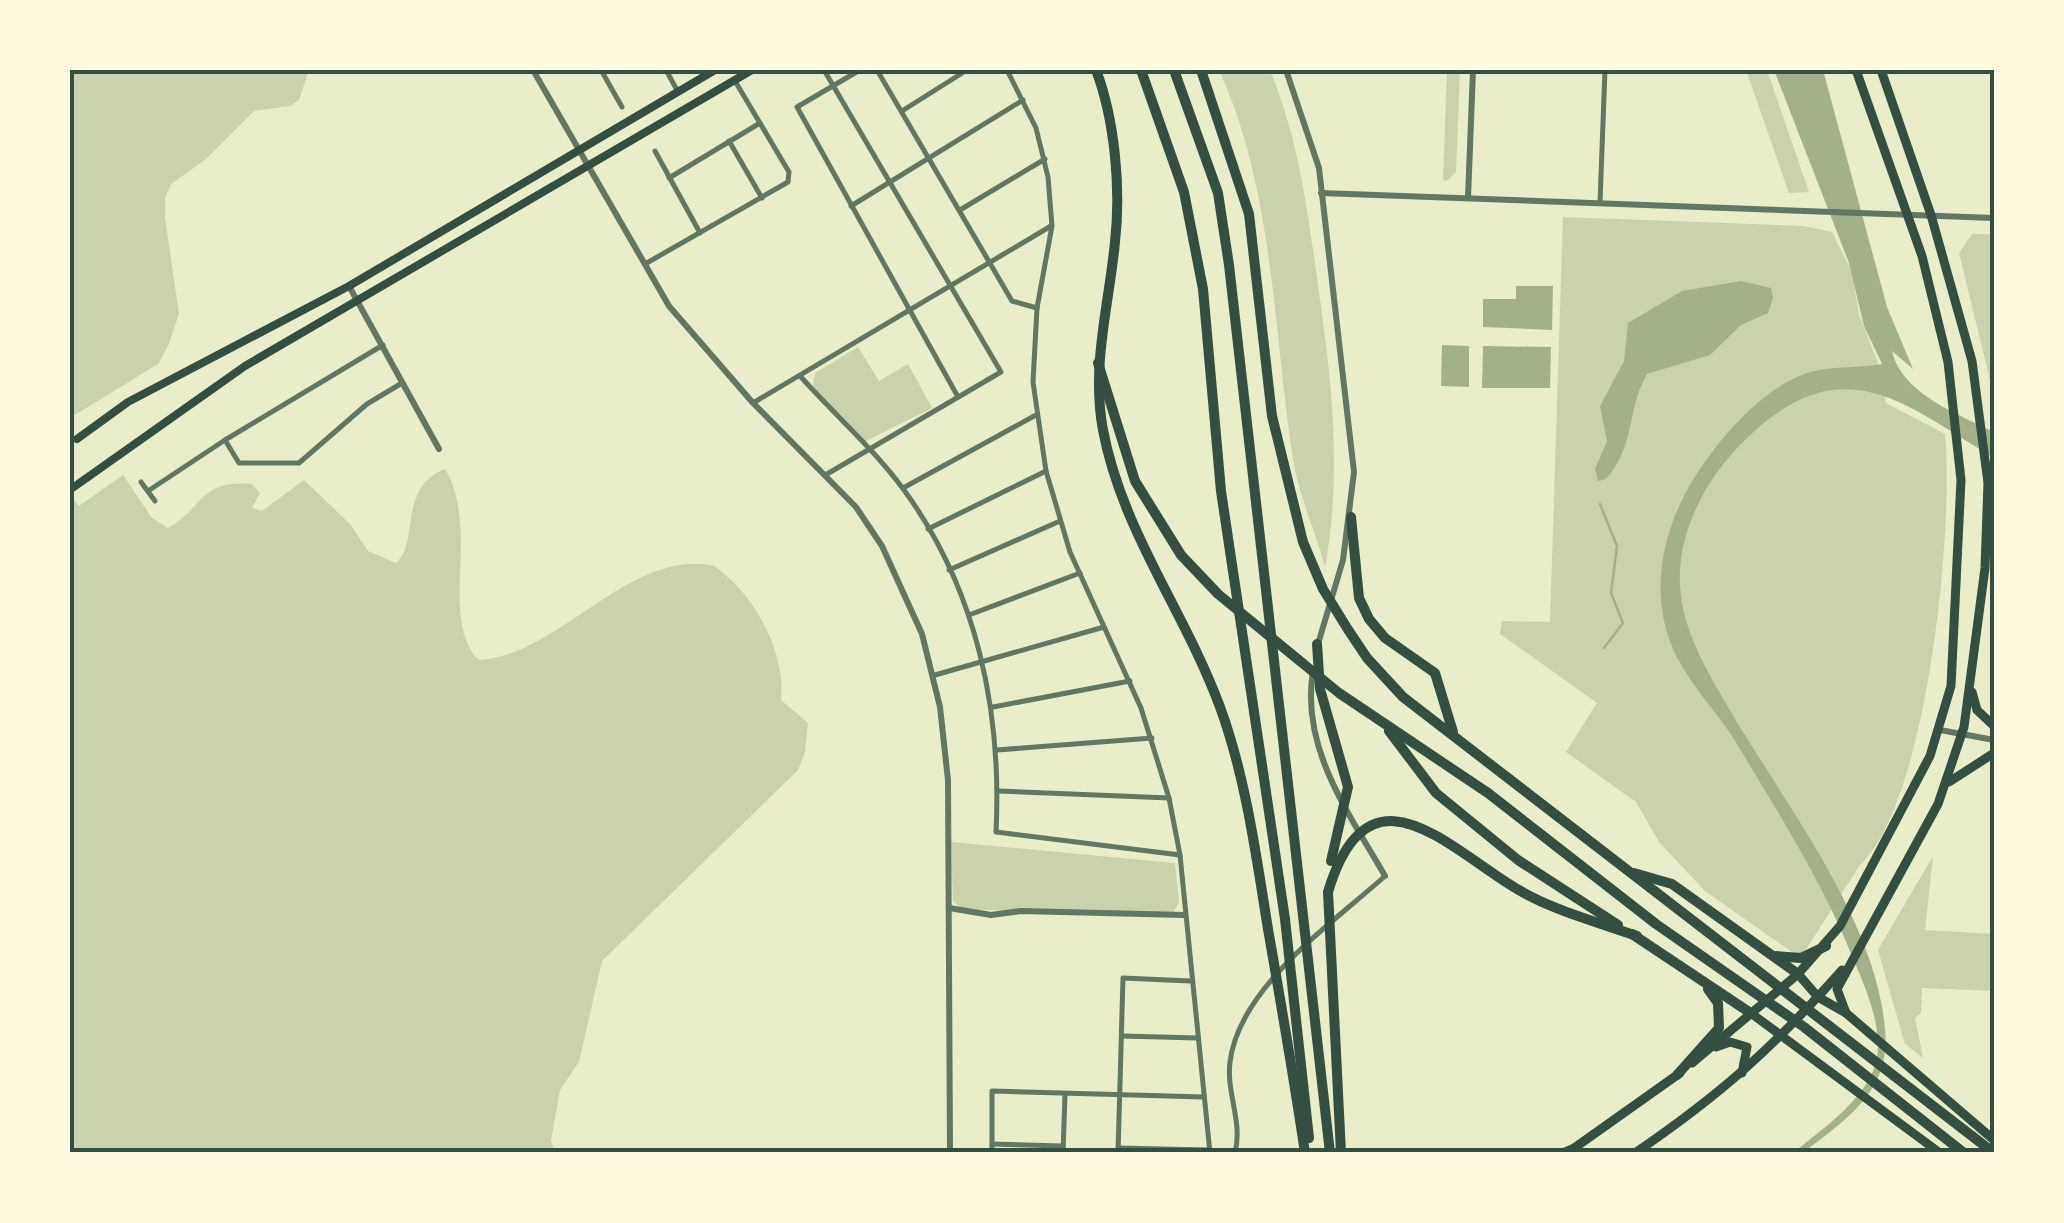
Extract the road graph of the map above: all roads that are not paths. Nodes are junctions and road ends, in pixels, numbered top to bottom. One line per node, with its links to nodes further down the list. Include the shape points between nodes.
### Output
1 (532, 70): 28 (street)
2 (601, 70): 24 (street)
3 (666, 70): 22 (street)
4 (714, 70): 22 (main road)
5 (752, 70): 20 (main road)
6 (824, 70): 21 (street)
7 (860, 70): 21 (street)
8 (877, 70): 25 (street)
9 (967, 70): 25 (street)
10 (1007, 70): 23 (street)
11 (1096, 70): 54 (highway, via 1111,136 1116,240)
12 (1141, 70): 130 (highway, via 1184,192 1204,290 1221,491 1285,919)
13 (1174, 70): 131 (highway, via 1221,211)
14 (1200, 70): 87 (highway, via 1249,214 1272,416 1303,542 1347,628 1403,697)
15 (1286, 70): 35 (street, via 1315,152)
16 (1473, 70): 37 (street)
17 (1605, 70): 38 (street)
18 (1856, 70): 41 (main road)
19 (1881, 70): 42 (main road)
20 (734, 81): 26 (street); 32 (main road)
21 (833, 85): 34 (street); 39 (street, via 797,107)
22 (678, 92): 28 (main road)
23 (1024, 100): 30 (street); 31 (street)
24 (622, 106)
25 (902, 111): 31 (street)
26 (760, 123): 27 (street); 36 (street, via 790,179)
27 (730, 142): 33 (street); 36 (street)
28 (580, 149): 32 (street); 48 (main road)
29 (654, 151): 33 (street)
30 (1044, 158): 40 (street); 44 (street)
31 (929, 159): 34 (street); 40 (street)
32 (588, 163): 46 (street); 50 (main road)
33 (669, 178): 45 (street)
34 (890, 182): 39 (street); 49 (street)
35 (1321, 192): 37 (street); 71 (street, via 1354,472)
36 (762, 198): 45 (street)
37 (1468, 198): 38 (street)
38 (1600, 202): 41 (street)
39 (851, 206): 52 (street)
40 (960, 210): 47 (street)
41 (1906, 214): 42 (street); 86 (main road, via 1948,362 1961,480 1956,647)
42 (1931, 215): 43 (street); 82 (main road, via 1972,360 1988,483)
43 (1994, 218)
44 (1052, 226): 47 (street); 51 (street)
45 (700, 234): 46 (street)
46 (644, 264): 58 (street, via 686,329)
47 (992, 264): 49 (street); 51 (street, via 1012,300)
48 (349, 286): 50 (street); 60 (main road, via 168,379)
49 (953, 288): 52 (street); 57 (street, via 1001,372)
50 (357, 299): 53 (street); 68 (main road, via 186,404)
51 (1038, 308): 59 (street)
52 (913, 309): 55 (street); 57 (street)
53 (383, 345): 56 (street); 61 (street)
54 (1098, 362): 84 (highway, via 1135,481 1181,555 1218,594); 130 (highway, via 1099,408 1121,500 1200,660 1238,768)
55 (801, 377): 58 (street); 63 (street)
56 (403, 382): 61 (street, via 367,404 305,461 239,462); 62 (street)
57 (958, 397): 63 (street)
58 (753, 403): 65 (street)
59 (1036, 415): 64 (street); 67 (street)
60 (77, 439)
61 (225, 440): 69 (street)
62 (439, 449)
63 (865, 449): 65 (street); 67 (street)
64 (1046, 471): 72 (street); 73 (street)
65 (827, 474): 80 (street, via 882,546)
66 (141, 482): 69 (street)
67 (903, 488): 73 (street)
68 (71, 489)
69 (148, 491): 70 (street)
70 (156, 501)
71 (1351, 517): 78 (street); 87 (highway, via 1359,598 1368,619 1434,673)
72 (1060, 521): 74 (street); 75 (street)
73 (928, 529): 74 (street)
74 (949, 570): 76 (street)
75 (1080, 573): 76 (street); 77 (street)
76 (969, 615): 79 (street)
77 (1104, 627): 79 (street); 81 (street)
78 (1318, 644): 98 (street, via 1310,684 1313,732 1335,789); 99 (highway, via 1320,689 1344,765 1346,804)
79 (982, 660): 80 (street); 83 (street)
80 (935, 675): 100 (street, via 946,744)
81 (1130, 681): 83 (street); 89 (street)
82 (1971, 681): 85 (main road, via 1977,710); 88 (main road)
83 (993, 706): 91 (street)
84 (1383, 724): 102 (highway, via 1436,793 1518,860); 135 (highway, via 1488,793)
85 (1994, 726)
86 (1940, 730): 88 (street); 103 (main road)
87 (1453, 734): 97 (highway)
88 (1962, 736): 90 (street); 93 (main road)
89 (1152, 738): 91 (street); 95 (street)
90 (1994, 740)
91 (997, 750): 94 (street)
92 (1994, 752): 93 (main road)
93 (1944, 787): 107 (main road, via 1883,910)
94 (998, 791): 95 (street); 96 (street, via 996,832)
95 (1169, 798): 96 (street)
96 (1180, 855): 101 (street)
97 (1627, 871): 104 (highway, via 1672,884); 136 (highway)
98 (1386, 876): 129 (street, via 1270,980 1242,1026 1229,1064 1239,1134)
99 (1328, 892): 102 (highway, via 1339,856 1370,828 1423,825 1510,886); 132 (highway)
100 (949, 908): 101 (street, via 991,915); 127 (street)
101 (1184, 915): 108 (street)
102 (1637, 936): 105 (highway)
103 (1826, 946): 104 (highway, via 1800,958); 106 (main road)
104 (1764, 953): 106 (highway)
105 (1689, 971): 110 (highway); 116 (highway, via 1722,1016 1719,1028)
106 (1798, 974): 109 (main road); 110 (main road)
107 (1840, 976): 109 (main road); 111 (main road, via 1837,998)
108 (1191, 981): 113 (street, via 1123,978); 114 (street)
109 (1818, 997): 111 (main road); 112 (main road)
110 (1752, 1014): 112 (main road); 115 (main road)
111 (1850, 1017): 121 (main road)
112 (1786, 1035): 117 (main road); 134 (main road)
113 (1122, 1036): 114 (street); 119 (street)
114 (1198, 1038): 120 (street)
115 (1712, 1048): 116 (main road); 117 (main road, via 1730,1042 1747,1047)
116 (1676, 1075): 126 (main road)
117 (1741, 1076): 133 (main road)
118 (1064, 1094): 119 (street); 122 (street, via 992,1091); 123 (street)
119 (1120, 1096): 120 (street); 124 (street)
120 (1204, 1097): 125 (street)
121 (1994, 1140)
122 (992, 1144): 123 (street); 128 (street)
123 (1063, 1149)
124 (1118, 1151): 125 (street)
125 (1210, 1152)
126 (1569, 1152)
127 (950, 1153)
128 (992, 1153)
129 (1235, 1153)
130 (1308, 1153)
131 (1330, 1153)
132 (1342, 1153)
133 (1635, 1153)
134 (1940, 1153)
135 (1964, 1153)
136 (1994, 1153)

